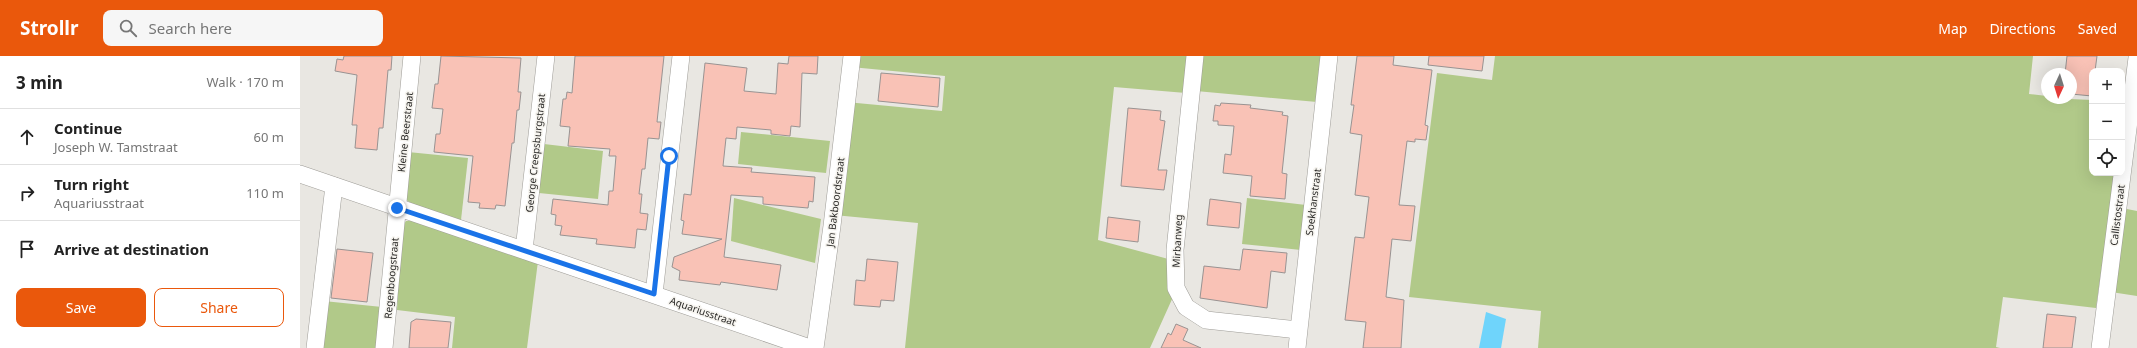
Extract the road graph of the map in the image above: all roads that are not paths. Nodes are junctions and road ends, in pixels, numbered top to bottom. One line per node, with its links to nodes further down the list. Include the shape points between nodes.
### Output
1 (412, 56): 10 (street, Kleine Beerstraat)
2 (546, 56): 11 (street, George Creepsburgstraat)
3 (681, 56): 12 (street)
4 (852, 56): 17 (street, Jan Bakboordstraat)
5 (1195, 56): 13 (street, Mirbanweg, via 1175,250 1176,288 1186,307 1206,320)
6 (1329, 56): 13 (street, Soekhanstraat)
7 (2137, 58): 19 (street, Callistostraat)
8 (300, 174): 9 (street, Aquariusstraat)
9 (334, 186): 10 (street, Aquariusstraat); 14 (street)
10 (397, 208): 11 (street, Aquariusstraat); 15 (street, Regenboogstraat)
11 (524, 250): 12 (street, Aquariusstraat)
12 (654, 294): 16 (street, Aquariusstraat)
13 (1298, 330): 18 (street, Soekhanstraat)
14 (314, 348)
15 (384, 348)
16 (810, 348)
17 (815, 348)
18 (1296, 348)
19 (2100, 348)

